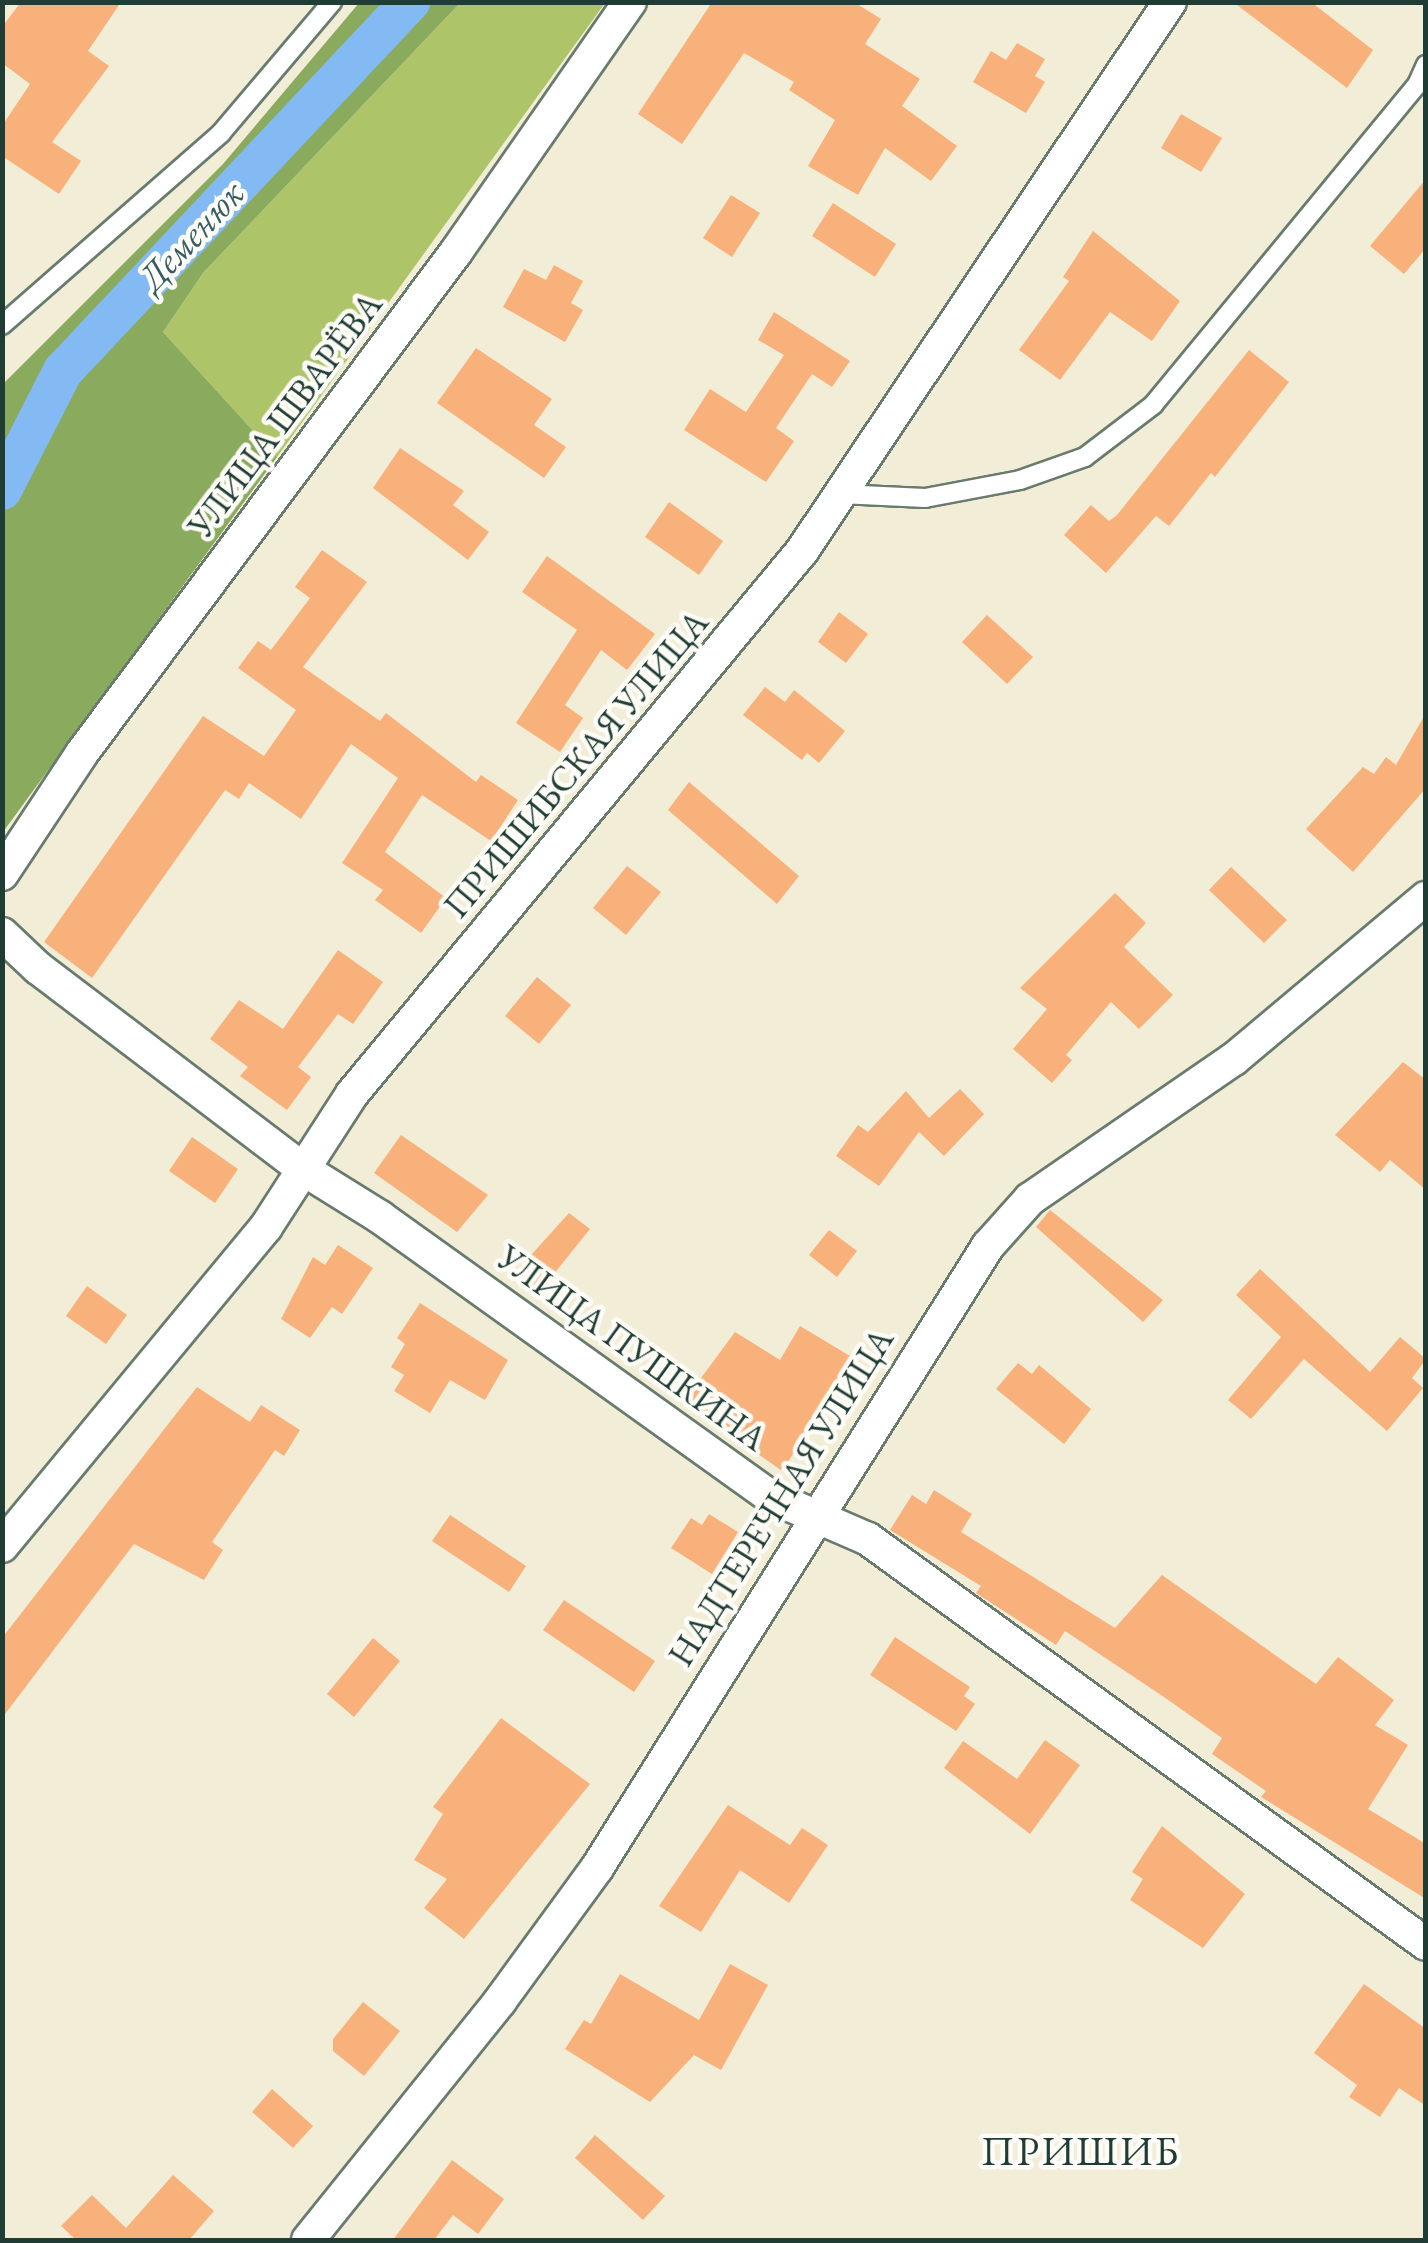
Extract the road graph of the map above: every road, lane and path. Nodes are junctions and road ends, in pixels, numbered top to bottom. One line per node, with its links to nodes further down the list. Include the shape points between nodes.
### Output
1 (332, 2): 5 (lane, via 222,133)
2 (630, 2): 7 (street, УЛИЦА ШВАРЁВА, via 444,268 82,752)
3 (1170, 2): 6 (street, ПРИШИБСКАЯ УЛИЦА)
4 (1426, 65): 6 (lane, via 1418,85 1153,405 1085,457 1020,480 925,498)
5 (2, 325)
6 (840, 494): 10 (street, ПРИШИБСКАЯ УЛИЦА, via 652,739 352,1094)
7 (2, 874)
8 (1426, 898): 11 (street, НАДТЕРЕЧНАЯ УЛИЦА, via 1234,1059 1030,1199 951,1300)
9 (2, 934): 10 (street, УЛИЦА ПУШКИНА)
10 (302, 1169): 11 (street, УЛИЦА ПУШКИНА, via 380,1217 769,1496); 12 (street, ПРИШИБСКАЯ УЛИЦА, via 266,1228)
11 (814, 1518): 13 (street, УЛИЦА ПУШКИНА, via 868,1539); 14 (street, НАДТЕРЕЧНАЯ УЛИЦА, via 596,1868 500,2001)
12 (2, 1546)
13 (1426, 1944)
14 (308, 2240)

